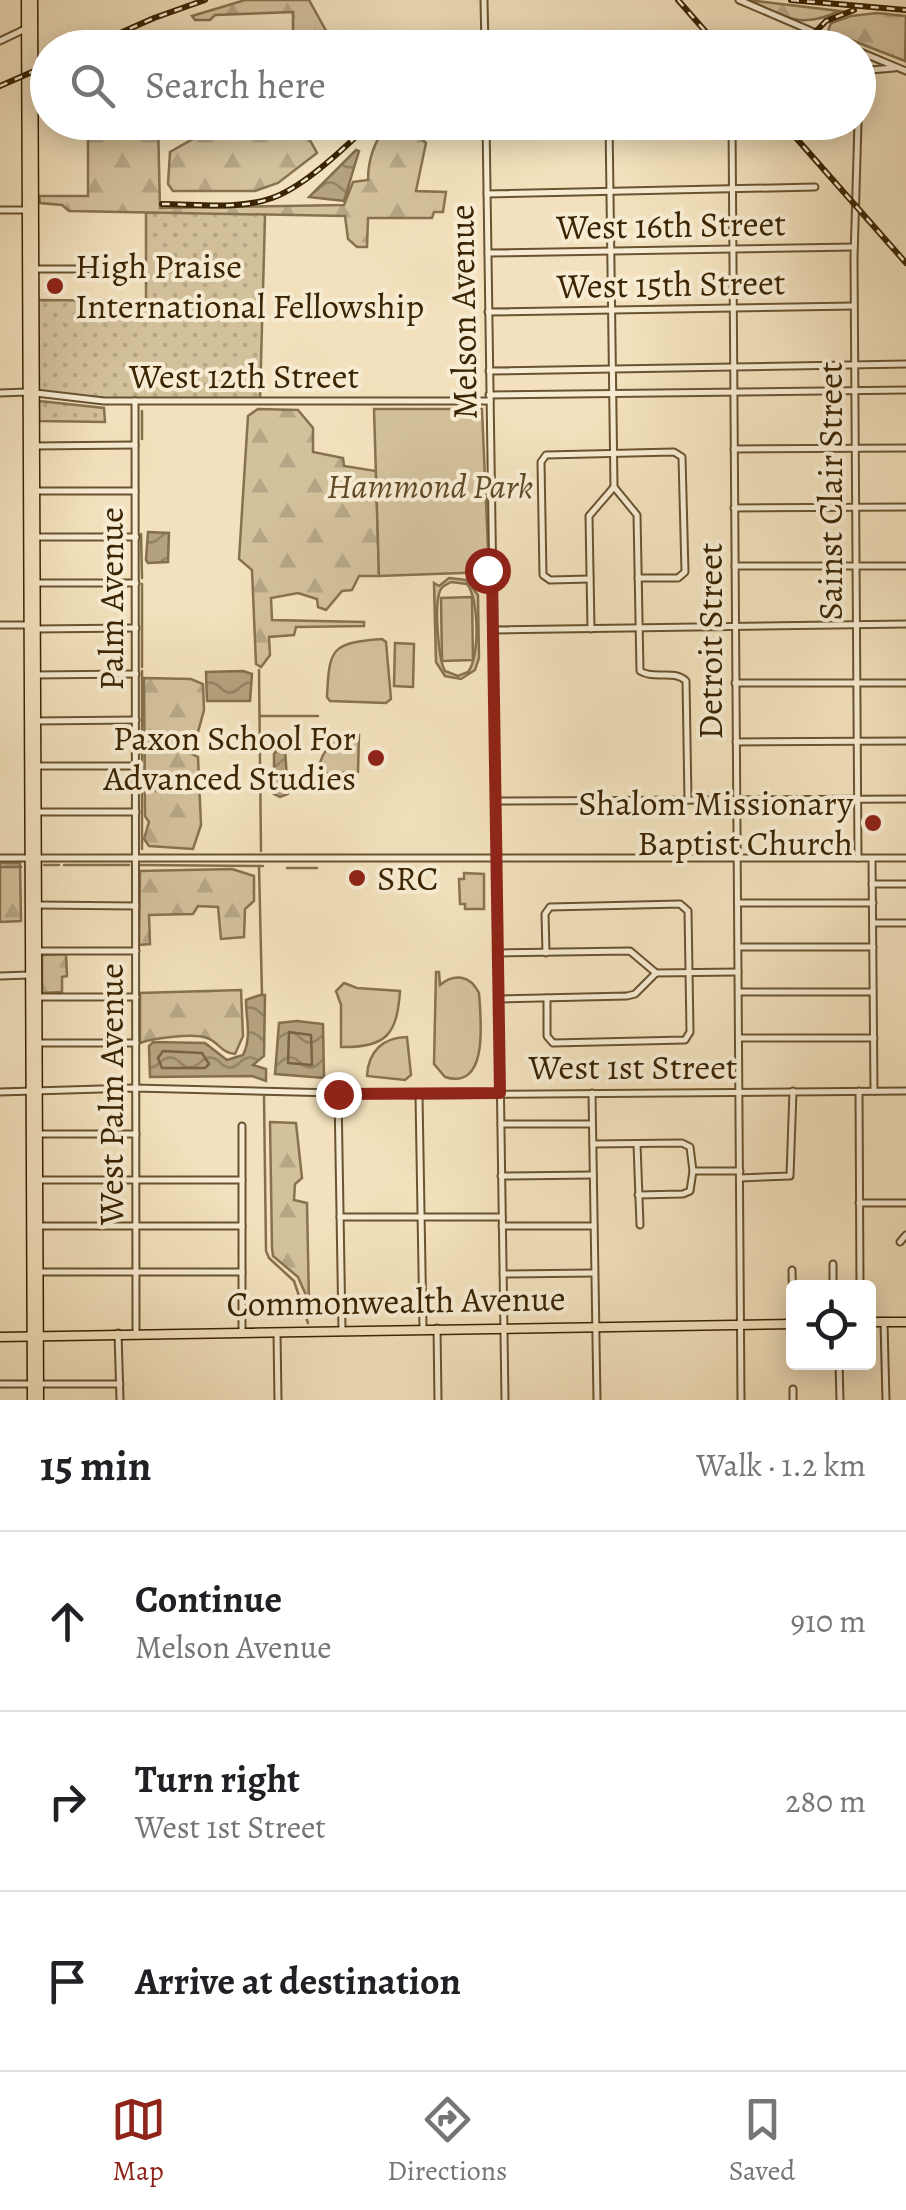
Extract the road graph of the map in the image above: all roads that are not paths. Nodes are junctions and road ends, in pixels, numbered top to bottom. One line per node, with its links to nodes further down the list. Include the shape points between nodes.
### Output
1 (29, 0): 4 (main road)
2 (484, 0): 5 (street)
3 (739, 0): 6 (street)
4 (30, 29): 7 (street); 12 (main road)
5 (485, 30)
6 (809, 30)
7 (0, 41)
8 (876, 58): 9 (street)
9 (897, 67): 10 (street); 11 (street)
10 (876, 69)
11 (906, 71)
12 (30, 88): 22 (main road)
13 (486, 140): 20 (street, Melson Avenue)
14 (609, 140): 19 (street)
15 (732, 140): 18 (street, Detroit Street)
16 (857, 140): 23 (street, Sainst Clair Street)
17 (815, 187): 18 (street)
18 (732, 189): 19 (street); 24 (street, Detroit Street)
19 (610, 191): 20 (street); 25 (street)
20 (487, 194): 26 (street, Melson Avenue)
21 (0, 210): 22 (street)
22 (30, 210): 27 (main road); 29 (main road)
23 (854, 247): 24 (street, West 16th Street); 30 (street, Sainst Clair Street)
24 (733, 248): 25 (street, West 16th Street); 31 (street, Detroit Street)
25 (610, 251): 26 (street, West 16th Street); 32 (street)
26 (488, 253): 33 (street, Melson Avenue)
27 (34, 269): 28 (street); 29 (main road)
28 (142, 269)
29 (30, 302): 43 (main road)
30 (854, 306): 31 (street, West 15th Street); 34 (street, Sainst Clair Street)
31 (733, 308): 32 (street, West 15th Street); 36 (street, Detroit Street)
32 (611, 310): 33 (street, West 15th Street); 37 (street)
33 (488, 312): 38 (street, Melson Avenue)
34 (854, 364): 35 (street); 36 (street); 39 (street, Sainst Clair Street)
35 (906, 364)
36 (733, 366): 37 (street); 41 (street, Detroit Street)
37 (611, 369): 38 (street); 44 (street)
38 (489, 371): 45 (street, Melson Avenue)
39 (855, 390): 40 (street, West 12th Street); 41 (street, West 12th Street); 51 (street, Sainst Clair Street)
40 (906, 390)
41 (733, 392): 44 (street, West 12th Street); 50 (street, Detroit Street)
42 (0, 393): 43 (street, West 12th Street)
43 (31, 394): 46 (street, West 12th Street); 48 (main road)
44 (611, 395): 45 (street, West 12th Street); 52 (street)
45 (490, 398): 46 (street, West 12th Street); 65 (street, Melson Avenue)
46 (135, 401): 47 (street, Palm Avenue)
47 (135, 445): 48 (street); 55 (street, Palm Avenue)
48 (31, 446): 54 (main road)
49 (906, 448): 51 (street)
50 (734, 449): 51 (street); 58 (street, Detroit Street)
51 (855, 449): 56 (street, Sainst Clair Street)
52 (612, 453): 53 (street); 66 (street, via 680,454 684,460 683,575); 67 (street, via 543,456 545,577)
53 (614, 487): 66 (street, via 637,515); 67 (street, via 590,512)
54 (31, 491): 55 (street); 59 (main road)
55 (135, 491): 60 (street, Palm Avenue)
56 (856, 507): 57 (street); 58 (street); 62 (street, Sainst Clair Street)
57 (906, 507)
58 (734, 508): 61 (street, Detroit Street)
59 (31, 537): 60 (street); 69 (main road)
60 (136, 537): 68 (street, Palm Avenue)
61 (735, 566): 62 (street); 73 (street, Detroit Street)
62 (856, 566): 63 (street); 70 (street, Sainst Clair Street)
63 (906, 566)
64 (482, 570): 65 (street)
65 (492, 570): 78 (street, Melson Avenue)
66 (638, 578): 76 (street)
67 (590, 580): 77 (street)
68 (136, 582): 69 (street); 75 (street, Palm Avenue)
69 (31, 583): 74 (main road)
70 (856, 624): 71 (street); 73 (street); 82 (street, Sainst Clair Street)
71 (906, 624)
72 (0, 625): 74 (street)
73 (735, 626): 76 (street); 81 (street, Detroit Street)
74 (32, 627): 75 (street); 80 (main road)
75 (136, 628): 79 (street, Palm Avenue)
76 (638, 628): 77 (street); 92 (street, via 642,673 686,681)
77 (591, 629): 78 (street)
78 (493, 630): 95 (street, Melson Avenue)
79 (136, 674): 80 (street); 84 (street, Palm Avenue)
80 (32, 675): 85 (main road)
81 (735, 683): 82 (street); 88 (street, Detroit Street)
82 (856, 683): 83 (street); 86 (street, Sainst Clair Street)
83 (906, 683)
84 (136, 720): 85 (street); 90 (street, Palm Avenue)
85 (32, 721): 89 (main road)
86 (857, 741): 87 (street); 88 (street); 94 (street, Sainst Clair Street)
87 (906, 741)
88 (736, 742): 93 (street, Detroit Street)
89 (32, 766): 90 (street); 96 (main road)
90 (136, 766): 97 (street, Palm Avenue)
91 (906, 799): 94 (street)
92 (688, 800): 93 (street); 95 (street)
93 (737, 800): 94 (street); 102 (street, Detroit Street)
94 (858, 800): 103 (street, Sainst Clair Street)
95 (496, 801): 101 (street, Melson Avenue)
96 (32, 812): 97 (street); 98 (main road)
97 (136, 812): 99 (street, Palm Avenue)
98 (32, 856): 99 (street); 100 (street); 110 (main road)
99 (136, 856): 101 (street); 111 (street, West Palm Avenue)
100 (0, 858)
101 (496, 858): 102 (street); 119 (street, Melson Avenue)
102 (737, 858): 103 (street); 108 (street, Detroit Street)
103 (858, 858): 104 (street)
104 (872, 858): 105 (street); 106 (street)
105 (906, 858)
106 (872, 884): 107 (street); 109 (street)
107 (906, 884)
108 (738, 902): 109 (street); 114 (street, Detroit Street)
109 (872, 903): 112 (street)
110 (33, 905): 111 (street); 116 (main road)
111 (136, 906): 117 (street, West Palm Avenue)
112 (873, 923): 113 (street); 115 (street)
113 (906, 923)
114 (738, 947): 115 (street); 120 (street, Detroit Street)
115 (873, 947): 126 (street)
116 (33, 951): 117 (street); 123 (main road)
117 (136, 951): 128 (street, West Palm Avenue)
118 (546, 952): 119 (street); 121 (street, via 630,951); 122 (street, via 550,907 685,906)
119 (498, 953): 130 (street, Melson Avenue)
120 (738, 972): 122 (street); 125 (street, Detroit Street)
121 (656, 973): 122 (street); 129 (street, via 627,996)
122 (689, 973): 129 (street, via 688,1038 681,1042 554,1043 547,1036)
123 (33, 975): 124 (street); 127 (main road)
124 (0, 976)
125 (738, 992): 126 (street); 131 (street, Detroit Street)
126 (874, 992): 132 (street)
127 (33, 997): 128 (street); 133 (main road)
128 (136, 997): 134 (street, West Palm Avenue)
129 (546, 998): 130 (street)
130 (499, 999): 144 (street, Melson Avenue)
131 (739, 1038): 132 (street); 137 (street, Detroit Street)
132 (874, 1038): 140 (street)
133 (33, 1043): 134 (street); 136 (main road)
134 (136, 1043): 135 (street, West Palm Avenue)
135 (136, 1088): 136 (street, West 1st Street); 145 (street, West 1st Street); 151 (street, West Palm Avenue)
136 (33, 1090): 142 (street, West 1st Street); 150 (main road)
137 (739, 1091): 138 (street, West 1st Street); 143 (street, West 1st Street); 156 (street, Detroit Street)
138 (794, 1091): 139 (street, West 1st Street); 156 (street, via 790,1176)
139 (859, 1091): 140 (street, West 1st Street); 163 (street)
140 (874, 1091): 141 (street, West 1st Street)
141 (906, 1091)
142 (0, 1092)
143 (592, 1092): 144 (street, West 1st Street); 148 (street)
144 (500, 1093): 146 (street, West 1st Street); 147 (street, Melson Avenue)
145 (338, 1094): 146 (street, West 1st Street); 164 (street)
146 (420, 1094): 165 (street)
147 (501, 1124): 148 (street); 157 (street, Melson Avenue)
148 (592, 1124): 152 (street)
149 (242, 1126): 160 (street)
150 (34, 1134): 151 (street); 158 (main road)
151 (136, 1134): 159 (street, West Palm Avenue)
152 (592, 1144): 153 (street); 155 (street)
153 (637, 1144): 154 (street, via 688,1145); 161 (street)
154 (693, 1172): 156 (street); 161 (street, via 690,1191 683,1194)
155 (593, 1174): 157 (street); 172 (street)
156 (740, 1174): 188 (street, Detroit Street)
157 (501, 1176): 166 (street, Melson Avenue)
158 (34, 1180): 159 (street); 168 (main road)
159 (136, 1180): 160 (street); 169 (street, West Palm Avenue)
160 (242, 1180): 170 (street)
161 (638, 1195): 167 (street)
162 (906, 1203): 163 (street)
163 (860, 1204): 184 (street)
164 (340, 1217): 165 (street); 195 (street)
165 (421, 1217): 166 (street); 192 (street)
166 (502, 1217): 171 (street, Melson Avenue)
167 (640, 1225)
168 (34, 1226): 169 (street); 177 (main road)
169 (136, 1226): 170 (street); 178 (street, West Palm Avenue)
170 (242, 1226): 179 (street)
171 (502, 1226): 172 (street); 181 (street, Melson Avenue)
172 (594, 1226): 180 (street)
173 (906, 1235): 174 (street)
174 (900, 1242)
175 (833, 1264): 183 (street)
176 (792, 1270): 182 (street)
177 (34, 1272): 178 (street); 199 (main road)
178 (136, 1272): 179 (street); 198 (street, West Palm Avenue)
179 (242, 1272): 196 (street)
180 (594, 1273): 181 (street); 190 (street)
181 (503, 1274): 191 (street, Melson Avenue)
182 (792, 1280)
183 (832, 1280)
184 (860, 1280)
185 (876, 1322): 186 (main road)
186 (884, 1322): 187 (main road); 215 (street)
187 (906, 1322)
188 (741, 1324): 189 (main road, Commonwealth Avenue); 190 (main road, Commonwealth Avenue); 212 (street, Detroit Street)
189 (786, 1324)
190 (596, 1326): 191 (main road, Commonwealth Avenue); 211 (street)
191 (504, 1327): 193 (main road, Commonwealth Avenue); 210 (street, Melson Avenue)
192 (423, 1328): 193 (main road, Commonwealth Avenue); 195 (main road, Commonwealth Avenue)
193 (437, 1328): 209 (street)
194 (277, 1330): 195 (main road, Commonwealth Avenue); 196 (main road, Commonwealth Avenue); 208 (street)
195 (342, 1330)
196 (242, 1331): 198 (main road, Commonwealth Avenue)
197 (118, 1333): 198 (main road, Commonwealth Avenue); 199 (main road, Commonwealth Avenue); 204 (street)
198 (136, 1333)
199 (35, 1336): 200 (main road, Commonwealth Avenue); 203 (main road)
200 (0, 1338)
201 (839, 1370): 214 (street)
202 (0, 1384): 203 (street)
203 (35, 1384): 204 (street); 206 (main road)
204 (120, 1384): 207 (street)
205 (793, 1389): 213 (street)
206 (36, 1400)
207 (120, 1400)
208 (278, 1400)
209 (438, 1400)
210 (505, 1400)
211 (597, 1400)
212 (741, 1400)
213 (793, 1400)
214 (840, 1400)
215 (886, 1400)

